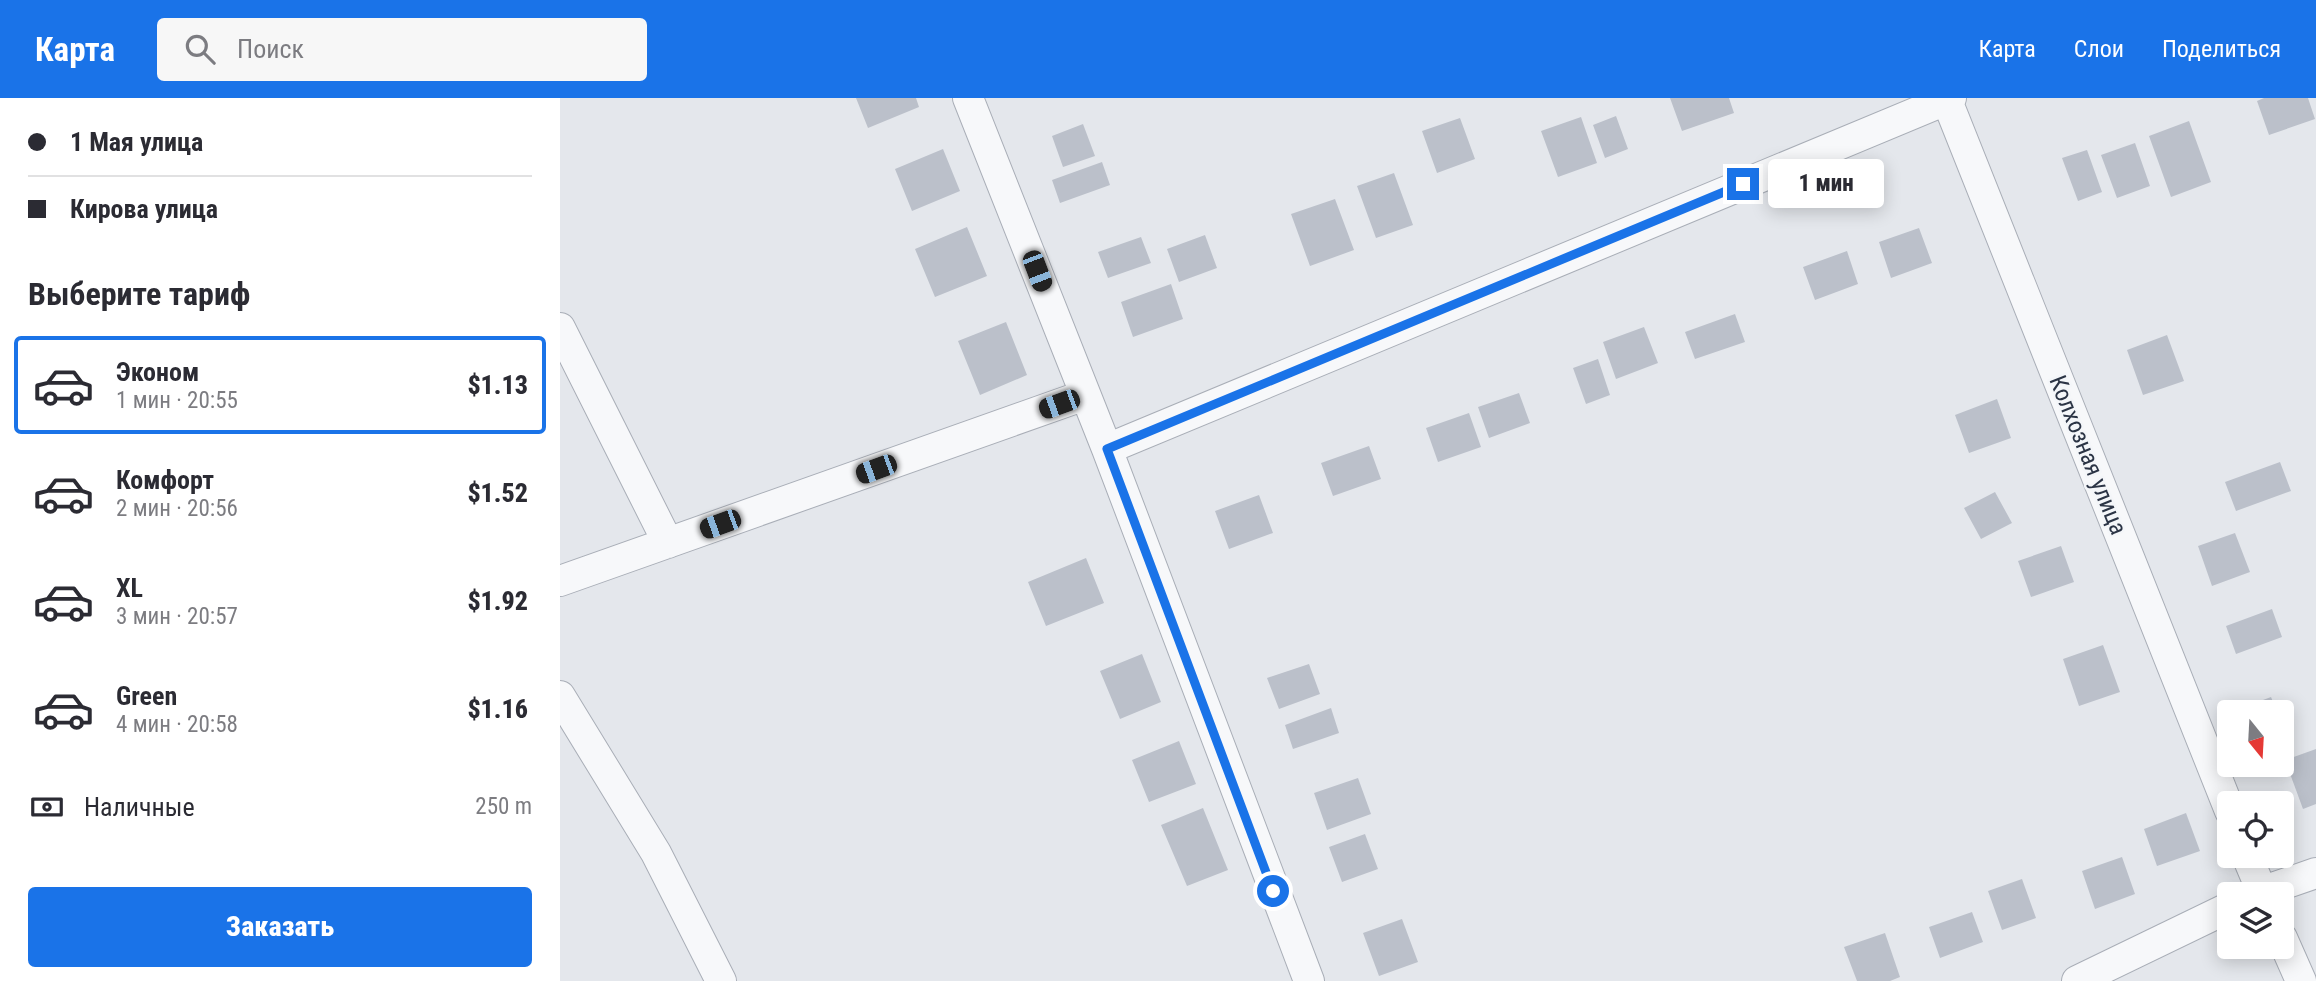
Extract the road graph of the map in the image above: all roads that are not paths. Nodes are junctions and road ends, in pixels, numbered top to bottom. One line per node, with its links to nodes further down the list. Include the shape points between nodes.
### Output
1 (968, 98): 4 (street)
2 (1948, 99): 5 (street); 9 (street, Колхозная улица)
3 (560, 328): 6 (street)
4 (1086, 395): 5 (street); 6 (street)
5 (1107, 449): 15 (street)
6 (667, 543): 7 (street)
7 (560, 581)
8 (560, 696): 14 (street, via 656,853)
9 (2222, 791)
10 (2316, 873): 11 (street)
11 (2290, 882)
12 (2217, 912): 16 (street)
13 (2291, 959): 17 (street)
14 (721, 981)
15 (1309, 981)
16 (2077, 981)
17 (2301, 981)

